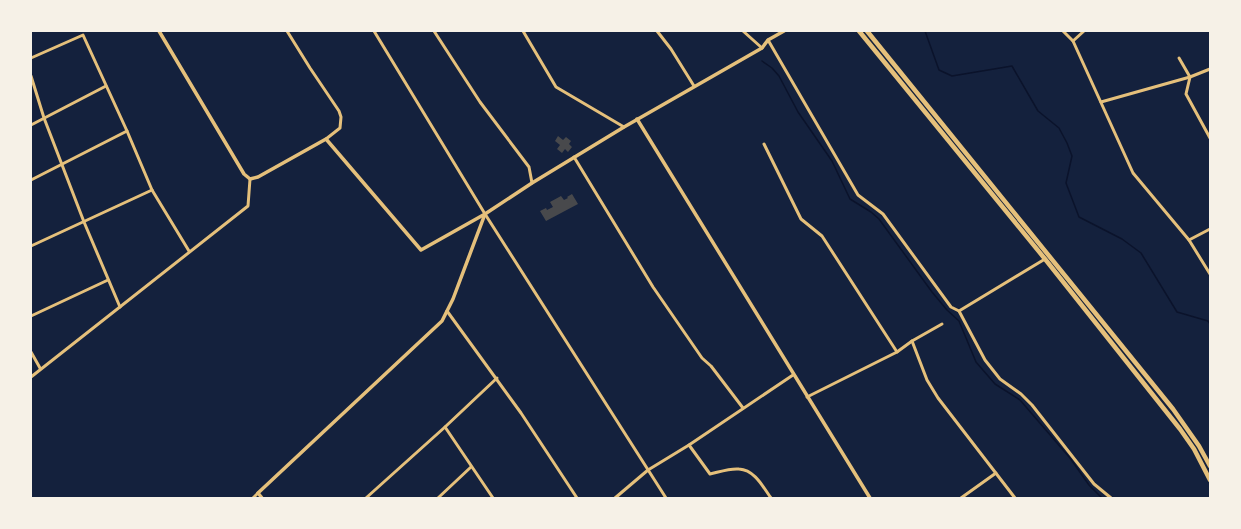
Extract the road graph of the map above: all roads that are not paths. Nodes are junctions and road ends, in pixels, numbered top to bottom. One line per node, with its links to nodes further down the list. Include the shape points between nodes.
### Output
1 (159, 31): 34 (street, via 244,174)
2 (287, 31): 30 (street, via 339,111 340,128)
3 (374, 31): 38 (street)
4 (434, 31): 36 (street, via 480,102 529,167)
5 (523, 31): 27 (street, via 556,87)
6 (657, 31): 22 (street)
7 (744, 31): 15 (street)
8 (784, 31): 13 (street)
9 (859, 31): 44 (main road)
10 (867, 31): 63 (main road, via 1173,408)
11 (1063, 31): 14 (street)
12 (1084, 31): 14 (street)
13 (768, 40): 15 (street); 49 (street, via 858,194 883,214 951,307)
14 (1073, 41): 23 (street)
15 (762, 48): 22 (street)
16 (31, 58): 21 (street, via 83,35)
17 (1179, 58): 20 (street)
18 (1210, 69): 20 (street)
19 (31, 76): 24 (street)
20 (1190, 77): 23 (street); 29 (street, via 1186,94)
21 (106, 86): 24 (street); 28 (street)
22 (694, 86): 25 (street)
23 (1101, 102): 41 (street, via 1134,173)
24 (44, 118): 26 (street); 33 (street)
25 (637, 119): 27 (street); 56 (street)
26 (31, 125)
27 (624, 126): 32 (street)
28 (127, 130): 33 (street); 37 (street)
29 (1210, 138)
30 (326, 139): 34 (street); 38 (street, via 421,250)
31 (764, 144): 54 (street, via 801,219 822,236)
32 (574, 157): 36 (street); 60 (street, via 653,287 702,358)
33 (62, 164): 35 (street); 39 (street)
34 (250, 179): 43 (street, via 248,206)
35 (31, 180)
36 (532, 183): 38 (street)
37 (152, 190): 39 (street); 43 (street)
38 (485, 214): 48 (street); 65 (street)
39 (84, 222): 42 (street); 46 (street)
40 (1210, 229): 41 (street)
41 (1189, 240): 45 (street)
42 (31, 246)
43 (189, 251): 47 (street)
44 (1045, 259): 49 (street); 67 (main road, via 1180,429)
45 (1210, 274)
46 (108, 280): 47 (street); 50 (street)
47 (120, 307): 55 (street)
48 (447, 311): 58 (street); 68 (street, via 442,321)
49 (959, 311): 81 (street, via 985,360 1000,379 1032,405 1094,484)
50 (31, 316)
51 (942, 324): 52 (street)
52 (912, 341): 54 (street); 66 (street, via 934,392)
53 (31, 352): 55 (street)
54 (897, 352): 59 (street)
55 (40, 368): 57 (street)
56 (793, 374): 59 (street); 60 (street)
57 (31, 377)
58 (497, 378): 61 (street); 74 (street)
59 (807, 397): 78 (street)
60 (743, 408): 62 (street)
61 (445, 427): 64 (street); 71 (street)
62 (689, 444): 65 (street); 77 (street, via 710,474 738,469 746,471 755,476)
63 (1210, 466)
64 (471, 467): 72 (street); 73 (street)
65 (648, 470): 75 (street); 76 (street)
66 (996, 473): 79 (street); 80 (street)
67 (1210, 480)
68 (258, 493): 69 (street); 70 (street)
69 (253, 498)
70 (262, 498)
71 (366, 498)
72 (438, 498)
73 (493, 498)
74 (577, 498)
75 (615, 498)
76 (666, 498)
77 (771, 498)
78 (870, 498)
79 (961, 498)
80 (1015, 498)
81 (1111, 498)

